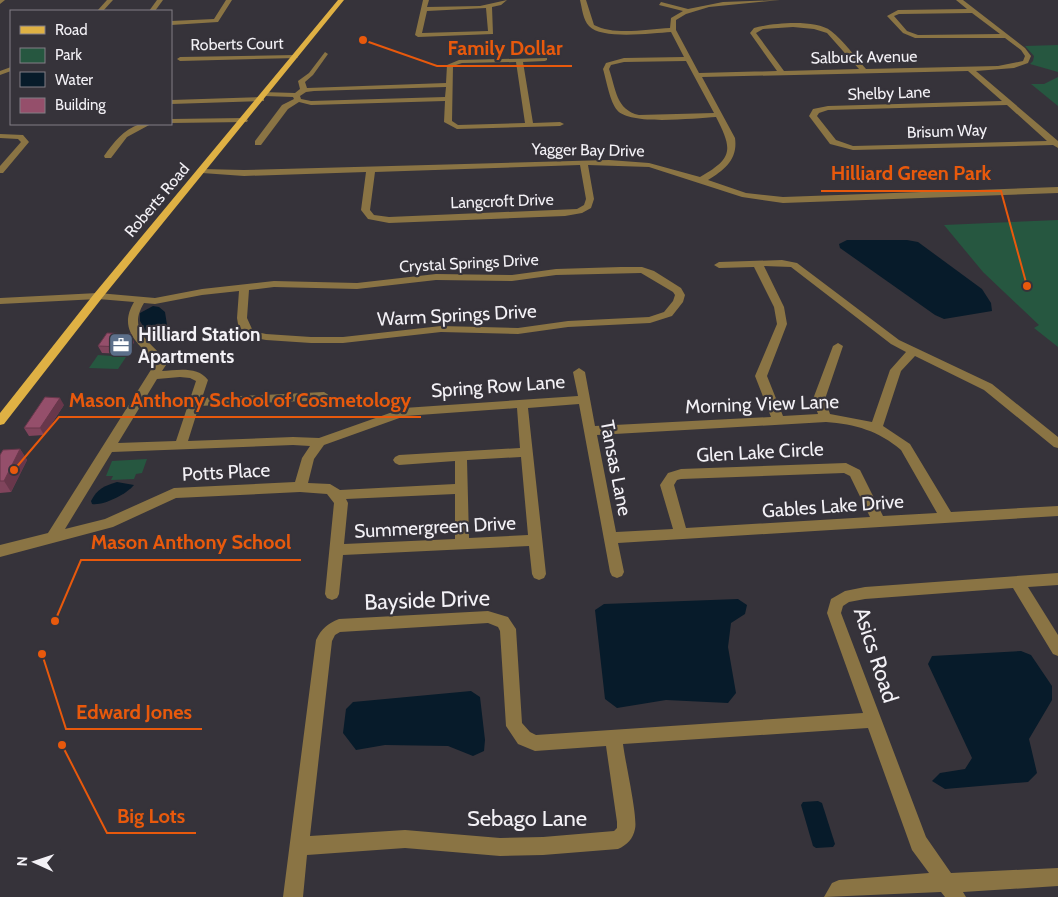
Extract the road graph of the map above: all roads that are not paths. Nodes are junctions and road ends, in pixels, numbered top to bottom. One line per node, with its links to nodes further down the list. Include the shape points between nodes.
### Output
1 (110, 0): 13 (street)
2 (229, 0): 16 (street, via 216,21)
3 (341, 0): 20 (main road, Roberts Road)
4 (426, 0): 12 (street)
5 (504, 0): 11 (street)
6 (583, 0): 17 (street, via 591,24 598,29)
7 (777, 0): 9 (street)
8 (959, 0): 15 (street)
9 (748, 1): 14 (street, via 707,4)
10 (661, 4): 14 (street)
11 (489, 7): 12 (street); 12 (street, via 491,33 418,35)
12 (424, 9)
13 (101, 10)
14 (685, 10): 17 (street, via 673,19)
15 (973, 11): 18 (street); 18 (street, via 902,12 890,15 890,18 905,32 917,37)
16 (172, 23)
17 (673, 30): 21 (street)
18 (1007, 36): 25 (street, Salbuck Avenue, via 1026,52 1026,62)
19 (325, 54): 30 (street, via 301,81)
20 (295, 57): 22 (street, Roberts Court); 31 (main road, Roberts Road)
21 (688, 58): 28 (street); 36 (street, via 624,60 608,64 606,69 620,108 630,115 646,118)
22 (180, 59)
23 (545, 59): 24 (street)
24 (519, 60): 29 (street, via 461,61 450,65); 39 (street)
25 (970, 69): 26 (street, Salbuck Avenue); 35 (street)
26 (864, 71): 27 (street, Salbuck Avenue); 27 (street, via 829,32 817,27 768,27 753,31)
27 (782, 73): 28 (street, Salbuck Avenue)
28 (697, 76): 36 (street)
29 (450, 85): 30 (street); 33 (street)
30 (304, 90): 32 (street)
31 (263, 96): 32 (street); 34 (street); 37 (main road, Roberts Road)
32 (297, 97): 33 (street, via 311,102); 43 (street, via 285,107)
33 (449, 99): 39 (street, via 448,122 457,127)
34 (172, 102)
35 (1009, 103): 44 (street, Shelby Lane, via 828,108 816,111 813,116 828,138); 45 (street)
36 (718, 116): 51 (street, via 731,138 732,154 727,162)
37 (244, 120): 38 (street); 50 (main road, Roberts Road)
38 (172, 121)
39 (529, 124): 40 (street)
40 (560, 124)
41 (144, 125): 46 (street, via 122,136)
42 (0, 136): 49 (street, via 20,137 25,142)
43 (258, 143)
44 (840, 145): 45 (street, Brisum Way, via 861,148)
45 (1056, 145)
46 (108, 156)
47 (583, 162): 48 (street, Yagger Bay Drive); 48 (street, Langcroft Drive, via 590,199 588,206 579,211 389,220 367,214 365,206); 51 (street, Yagger Bay Drive, via 649,165)
48 (371, 169): 50 (street, Yagger Bay Drive)
49 (0, 171)
50 (202, 172): 56 (main road, Roberts Road)
51 (701, 180): 52 (street, Yagger Bay Drive, via 744,194 783,200)
52 (1058, 190)
53 (758, 264): 54 (street); 61 (street, via 782,263 798,268 895,342); 69 (street, via 782,316 780,331 761,376)
54 (719, 265)
55 (244, 287): 57 (street, Crystal Springs Drive, via 155,301); 59 (street, Crystal Springs Drive, via 274,284 356,286 428,277 512,278 556,272 636,270 651,274 677,290 680,295); 59 (street, Warm Springs Drive, via 242,318 248,331 266,338 311,340 343,340 441,329 512,332 568,324 650,320 668,314)
56 (98, 296): 57 (street, Crystal Springs Drive); 58 (street, Crystal Springs Drive); 70 (main road, Roberts Road)
57 (141, 299): 63 (street, via 130,322 160,362)
58 (0, 302)
59 (678, 302)
60 (838, 346): 68 (street, via 819,399)
61 (913, 351): 71 (street, via 896,370); 75 (street, via 988,387)
62 (579, 372): 65 (street, Tansas Lane)
63 (154, 375): 66 (street, via 193,375 200,378); 76 (street)
64 (324, 396): 66 (street)
65 (584, 400): 67 (street, Spring Row Lane); 72 (street, Tansas Lane)
66 (195, 402): 74 (street)
67 (522, 403): 73 (street, Spring Row Lane, via 404,412); 77 (street)
68 (826, 418): 69 (street, Morning View Lane); 71 (street, Morning View Lane, via 845,419)
69 (778, 420): 72 (street, Morning View Lane)
70 (0, 421)
71 (876, 428): 84 (street, Morning View Lane, via 906,447)
72 (590, 431): 88 (street, Tansas Lane)
73 (320, 442): 74 (street); 80 (street, via 308,458)
74 (181, 444): 76 (street)
75 (1058, 444)
76 (109, 448): 87 (street)
77 (527, 452): 78 (street); 89 (street)
78 (461, 456): 79 (street); 81 (street)
79 (399, 460)
80 (300, 487): 82 (street, Potts Place, via 330,489); 87 (street, Potts Place, via 174,493 108,523)
81 (462, 489): 82 (street, Potts Place); 90 (street)
82 (337, 495): 91 (street, via 341,503)
83 (1058, 511): 84 (street, Gables Lake Drive)
84 (947, 518): 85 (street, Gables Lake Drive)
85 (879, 521): 86 (street, Gables Lake Drive); 86 (street, Glen Lake Circle, via 855,473 846,468 681,474 673,476 667,485)
86 (681, 534): 88 (street, Gables Lake Drive)
87 (52, 538): 92 (street, Potts Place)
88 (610, 538): 93 (street, Tansas Lane)
89 (535, 540): 90 (street, Summergreen Drive); 94 (street)
90 (462, 544): 91 (street, Summergreen Drive)
91 (336, 550): 97 (street)
92 (0, 551)
93 (616, 572)
94 (539, 574)
95 (1058, 579): 96 (street, Asics Road)
96 (1018, 583): 98 (street); 99 (street, Asics Road, via 865,594 845,597 836,603 834,613)
97 (332, 594)
98 (1058, 650)
99 (873, 720): 100 (street, Bayside Drive); 103 (street, Asics Road, via 919,843)
100 (613, 737): 101 (street, Sebago Lane, via 626,822 624,835 618,840 500,847 405,839); 101 (street, Bayside Drive, via 535,743 524,738 514,726 508,628 497,618 339,626 330,630 324,640)
101 (299, 846): 104 (street, Bayside Drive)
102 (1058, 877): 103 (street)
103 (952, 890): 105 (street, via 920,882 840,890)
104 (293, 897)
105 (834, 897)

